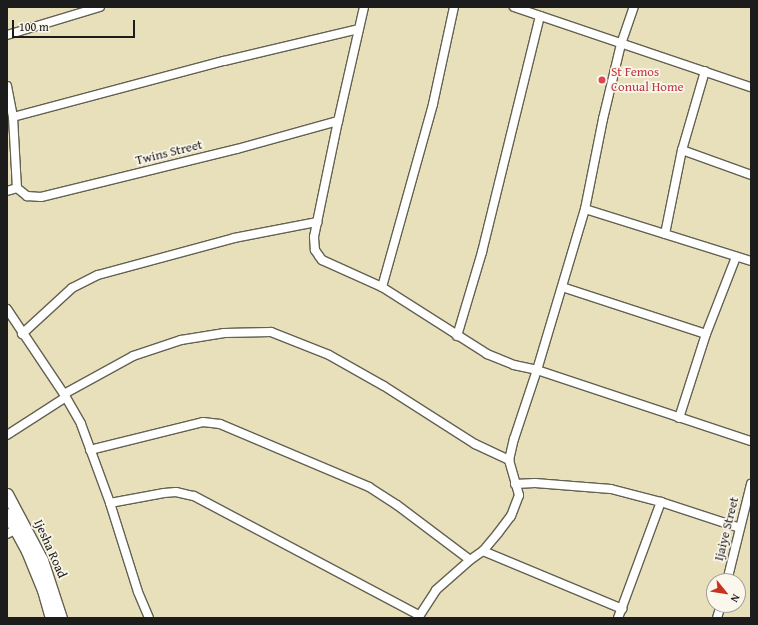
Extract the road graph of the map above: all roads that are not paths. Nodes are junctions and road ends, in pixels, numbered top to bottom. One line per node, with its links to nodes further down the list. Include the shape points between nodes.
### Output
1 (100, 7): 8 (street)
2 (364, 7): 7 (street)
3 (454, 7): 24 (street, via 433,104)
4 (514, 7): 6 (street)
5 (634, 7): 9 (street)
6 (540, 16): 9 (street); 29 (street, via 482,252)
7 (358, 29): 13 (street); 14 (street)
8 (7, 35)
9 (621, 44): 10 (street); 19 (street)
10 (705, 71): 12 (street); 15 (street)
11 (7, 86): 13 (street)
12 (751, 87)
13 (13, 117): 17 (street)
14 (338, 120): 17 (street, Twins Street, via 237,149 41,197 27,196); 20 (street)
15 (682, 150): 16 (street); 21 (street)
16 (751, 175)
17 (17, 188): 18 (street)
18 (7, 191)
19 (585, 209): 21 (street); 25 (street)
20 (317, 222): 24 (street, via 314,244 322,260); 27 (street, via 234,238 98,275 72,288)
21 (665, 234): 22 (street)
22 (736, 257): 23 (street); 28 (street)
23 (751, 261)
24 (382, 287): 29 (street)
25 (562, 288): 28 (street); 30 (street)
26 (7, 309): 27 (street)
27 (22, 334): 31 (street)
28 (706, 334): 32 (street)
29 (457, 336): 30 (street, via 487,354 514,365)
30 (537, 370): 32 (street); 36 (street, via 514,439)
31 (65, 396): 33 (street); 35 (street, via 81,424); 36 (street, via 133,356 181,340 224,333 271,332 330,355 475,444)
32 (679, 418): 34 (street)
33 (7, 435)
34 (751, 441)
35 (90, 450): 41 (street); 47 (street, via 202,422 220,424 368,487 397,505)
36 (510, 460): 37 (street)
37 (515, 484): 40 (street, via 535,483 611,490); 46 (street, via 519,495 511,516)
38 (751, 484): 43 (street, Ijaiye Street)
39 (7, 494): 45 (main road, Ijesha Road)
40 (661, 502): 43 (street); 49 (street)
41 (110, 503): 50 (street, via 164,493 185,493 194,496); 53 (street, via 138,592)
42 (7, 514): 44 (main road, Ijesha Road)
43 (740, 528): 48 (street, Ijaiye Street)
44 (11, 532): 45 (main road, Ijesha Road)
45 (31, 549): 51 (main road, Ijesha Road); 52 (main road, Ijesha Road, via 49,579)
46 (483, 551): 47 (street); 49 (street)
47 (470, 560): 50 (street, via 436,590)
48 (729, 573)
49 (622, 609): 54 (street)
50 (418, 616)
51 (51, 618)
52 (61, 618)
53 (149, 618)
54 (618, 618)

